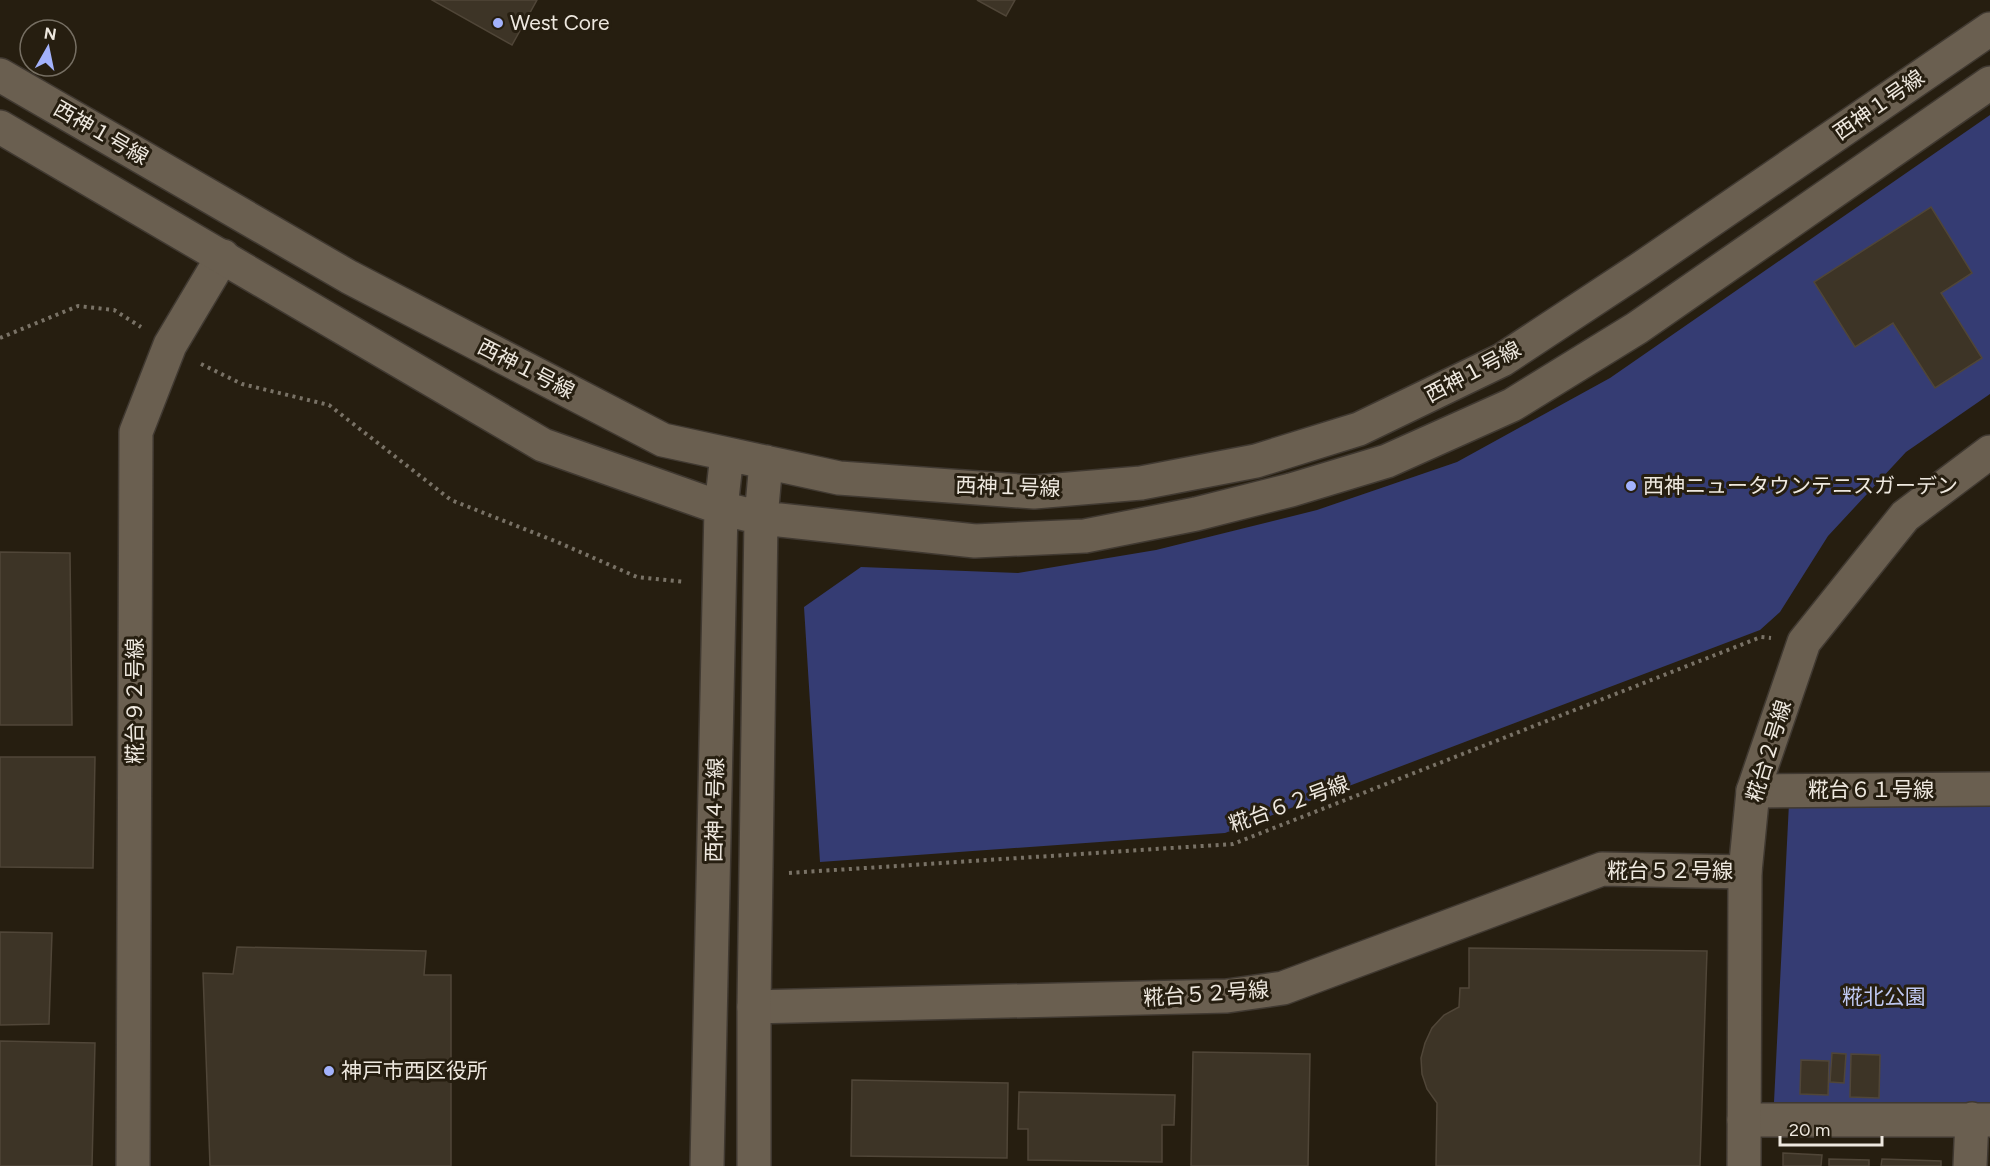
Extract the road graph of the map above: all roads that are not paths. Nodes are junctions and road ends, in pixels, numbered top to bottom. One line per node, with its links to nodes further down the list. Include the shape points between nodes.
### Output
1 (1990, 29): 8 (street, 西神１号線, via 1502,360 1359,429 1256,461 1141,483 1034,492 839,477)
2 (0, 75): 7 (street, 西神１号線, via 349,277 663,440)
3 (1990, 83): 10 (street, 西神１号線, via 1637,327 1512,405 1387,461 1291,490 1085,536 975,540)
4 (0, 127): 5 (street, 西神１号線)
5 (223, 256): 9 (street, 西神１号線, via 543,445); 17 (street, 糀台９２号線, via 170,345 136,432)
6 (1990, 452): 12 (street, 糀台２号線, via 1905,516 1804,642)
7 (727, 454): 8 (street, 西神１号線); 9 (street, 西神４号線)
8 (766, 462): 10 (street, 西神４号線)
9 (721, 508): 10 (street, 西神１号線); 18 (street, 西神４号線)
10 (761, 518): 14 (street, 西神４号線)
11 (1990, 789): 12 (street, 糀台６１号線)
12 (1753, 790): 13 (street, 糀台２号線)
13 (1745, 872): 14 (street, 糀台５２号線, via 1602,869 1283,988 1227,996); 16 (street, 糀台２号線)
14 (754, 1007): 19 (street, 西神４号線)
15 (1981, 1119): 16 (street); 21 (street)
16 (1744, 1120): 20 (street, 糀台２号線)
17 (133, 1166)
18 (707, 1166)
19 (754, 1166)
20 (1744, 1166)
21 (1970, 1166)

